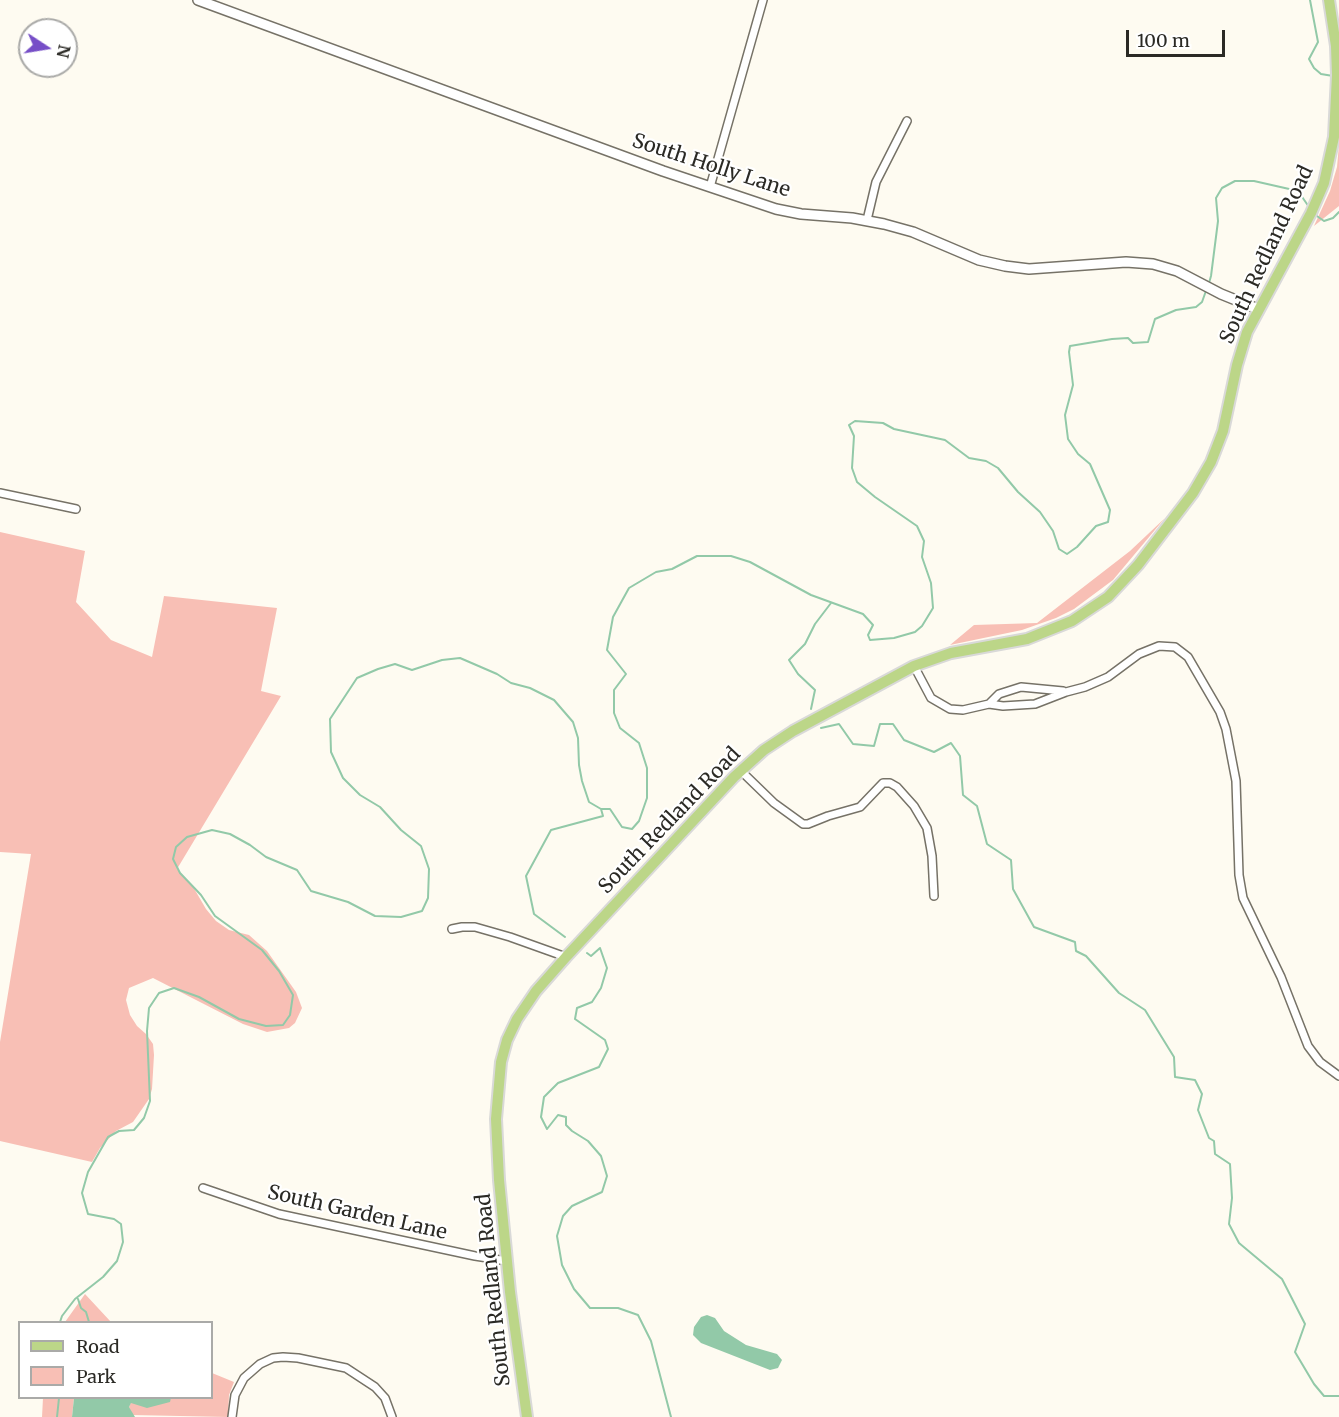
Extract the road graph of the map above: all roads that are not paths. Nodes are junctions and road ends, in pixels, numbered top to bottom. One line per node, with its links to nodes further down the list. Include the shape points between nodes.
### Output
1 (198, 0): 5 (street, South Holly Lane)
2 (763, 0): 5 (street)
3 (1329, 0): 7 (main road, South Redland Road, via 1337,54 1332,150 1320,193)
4 (907, 121): 6 (street, via 876,182)
5 (710, 187): 6 (street, South Holly Lane, via 788,212)
6 (867, 220): 7 (street, South Holly Lane, via 913,232 997,265 1158,265)
7 (1258, 309): 10 (main road, South Redland Road, via 1240,354 1223,431 1211,462 1186,503 1126,579 1086,613 1048,632 951,653)
8 (0, 493): 9 (street)
9 (76, 509)
10 (914, 666): 12 (street, via 926,691 950,709); 13 (main road, South Redland Road, via 794,731)
11 (1066, 692): 12 (street, via 1024,706); 12 (street, via 1021,687 999,694); 17 (street, via 1108,677 1139,654 1159,646 1175,647 1192,662 1226,729 1236,781 1243,898 1281,977 1305,1040 1320,1062)
12 (989, 704)
13 (740, 770): 14 (street, via 803,824 860,807 883,783 897,787 927,828); 16 (main road, South Redland Road)
14 (933, 896)
15 (452, 929): 16 (street, via 475,927)
16 (566, 957): 19 (main road, South Redland Road, via 523,1009 501,1062 496,1119)
17 (1339, 1076)
18 (203, 1188): 19 (street, South Garden Lane, via 279,1214)
19 (507, 1261): 22 (main road, South Redland Road)
20 (232, 1417): 21 (street, via 235,1395 244,1378 260,1364 283,1357 329,1364 354,1373 385,1398)
21 (392, 1417)
22 (527, 1417)

